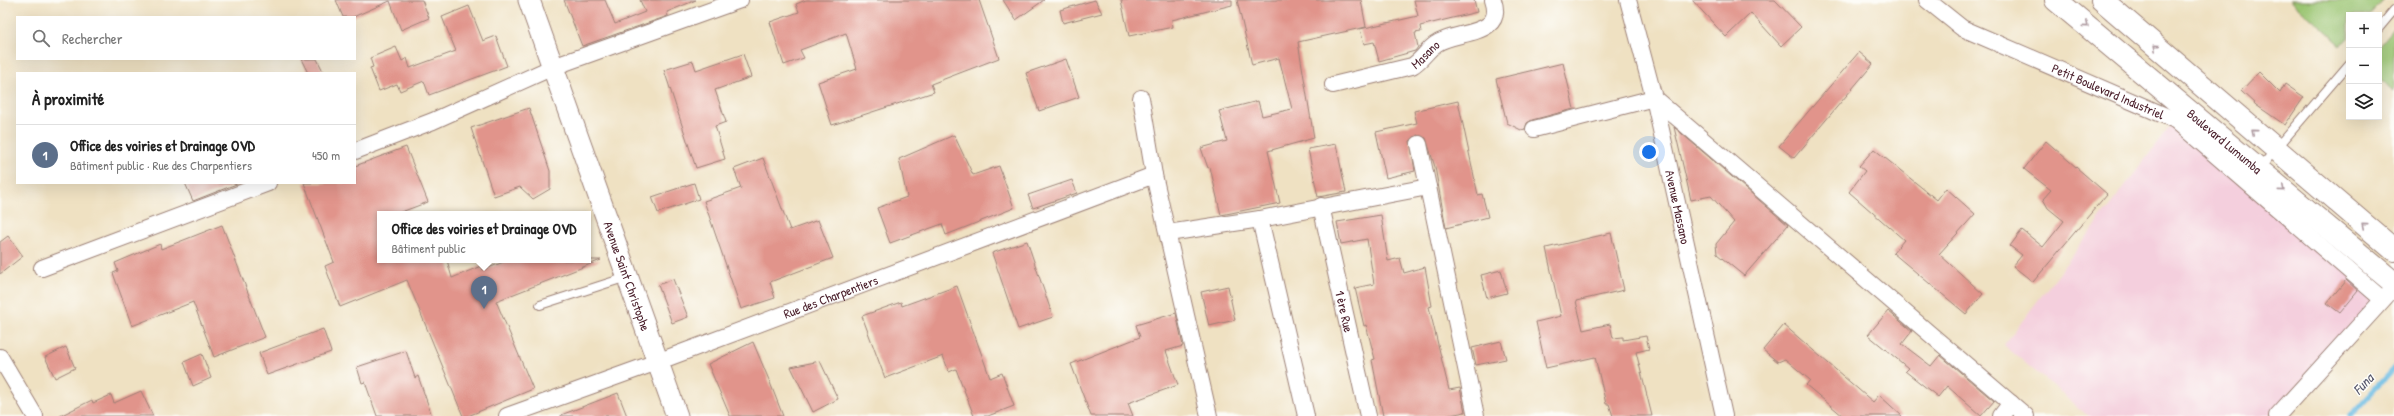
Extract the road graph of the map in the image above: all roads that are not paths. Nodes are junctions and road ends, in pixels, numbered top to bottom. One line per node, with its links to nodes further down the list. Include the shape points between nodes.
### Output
1 (529, 0): 10 (street, Avenue Saint Christophe)
2 (740, 0): 10 (street)
3 (1493, 0): 12 (street, Masano, via 1496,9 1494,21 1485,28 1437,43 1421,61 1412,66)
4 (1628, 0): 14 (street, Avenue Massano)
5 (1927, 0): 30 (street, Petit Boulevard Industriel, via 1962,28 2176,120)
6 (2056, 0): 19 (main road, Boulevard Lumumba, one-way to 19)
7 (2102, 0): 18 (main road, Boulevard Lumumba, one-way to 7)
8 (2394, 10): 9 (lane)
9 (2382, 24)
10 (553, 67): 17 (street, via 433,122); 28 (street, Avenue Saint Christophe)
11 (2346, 68): 18 (lane)
12 (1333, 85)
13 (1141, 98): 20 (street)
14 (1654, 98): 15 (street); 34 (street); 42 (street, Avenue Massano)
15 (1534, 129)
16 (1419, 144): 22 (street)
17 (356, 151)
18 (2276, 151): 19 (lane); 26 (main road, Boulevard Lumumba, one-way to 18)
19 (2259, 169): 30 (main road, Boulevard Lumumba, one-way to 30)
20 (1154, 175): 25 (street); 33 (street, Rue des Charpentiers)
21 (265, 184): 27 (street)
22 (1428, 187): 23 (street); 41 (street)
23 (1321, 206): 24 (street); 40 (street, 1 ère Rue)
24 (1260, 219): 25 (street); 39 (street)
25 (1168, 233): 38 (street)
26 (2394, 250)
27 (42, 268)
28 (627, 277): 31 (lane); 33 (street, Avenue Saint Christophe)
29 (2394, 287): 30 (street)
30 (2388, 291): 45 (street)
31 (540, 305)
32 (0, 357): 35 (street)
33 (657, 362): 36 (street, Rue des Charpentiers); 37 (street, Avenue Saint Christophe)
34 (2011, 403): 43 (street); 44 (street)
35 (35, 416)
36 (507, 416)
37 (678, 416)
38 (1209, 416)
39 (1306, 416)
40 (1368, 416)
41 (1476, 416)
42 (1724, 416)
43 (2001, 416)
44 (2026, 416)
45 (2277, 416)

